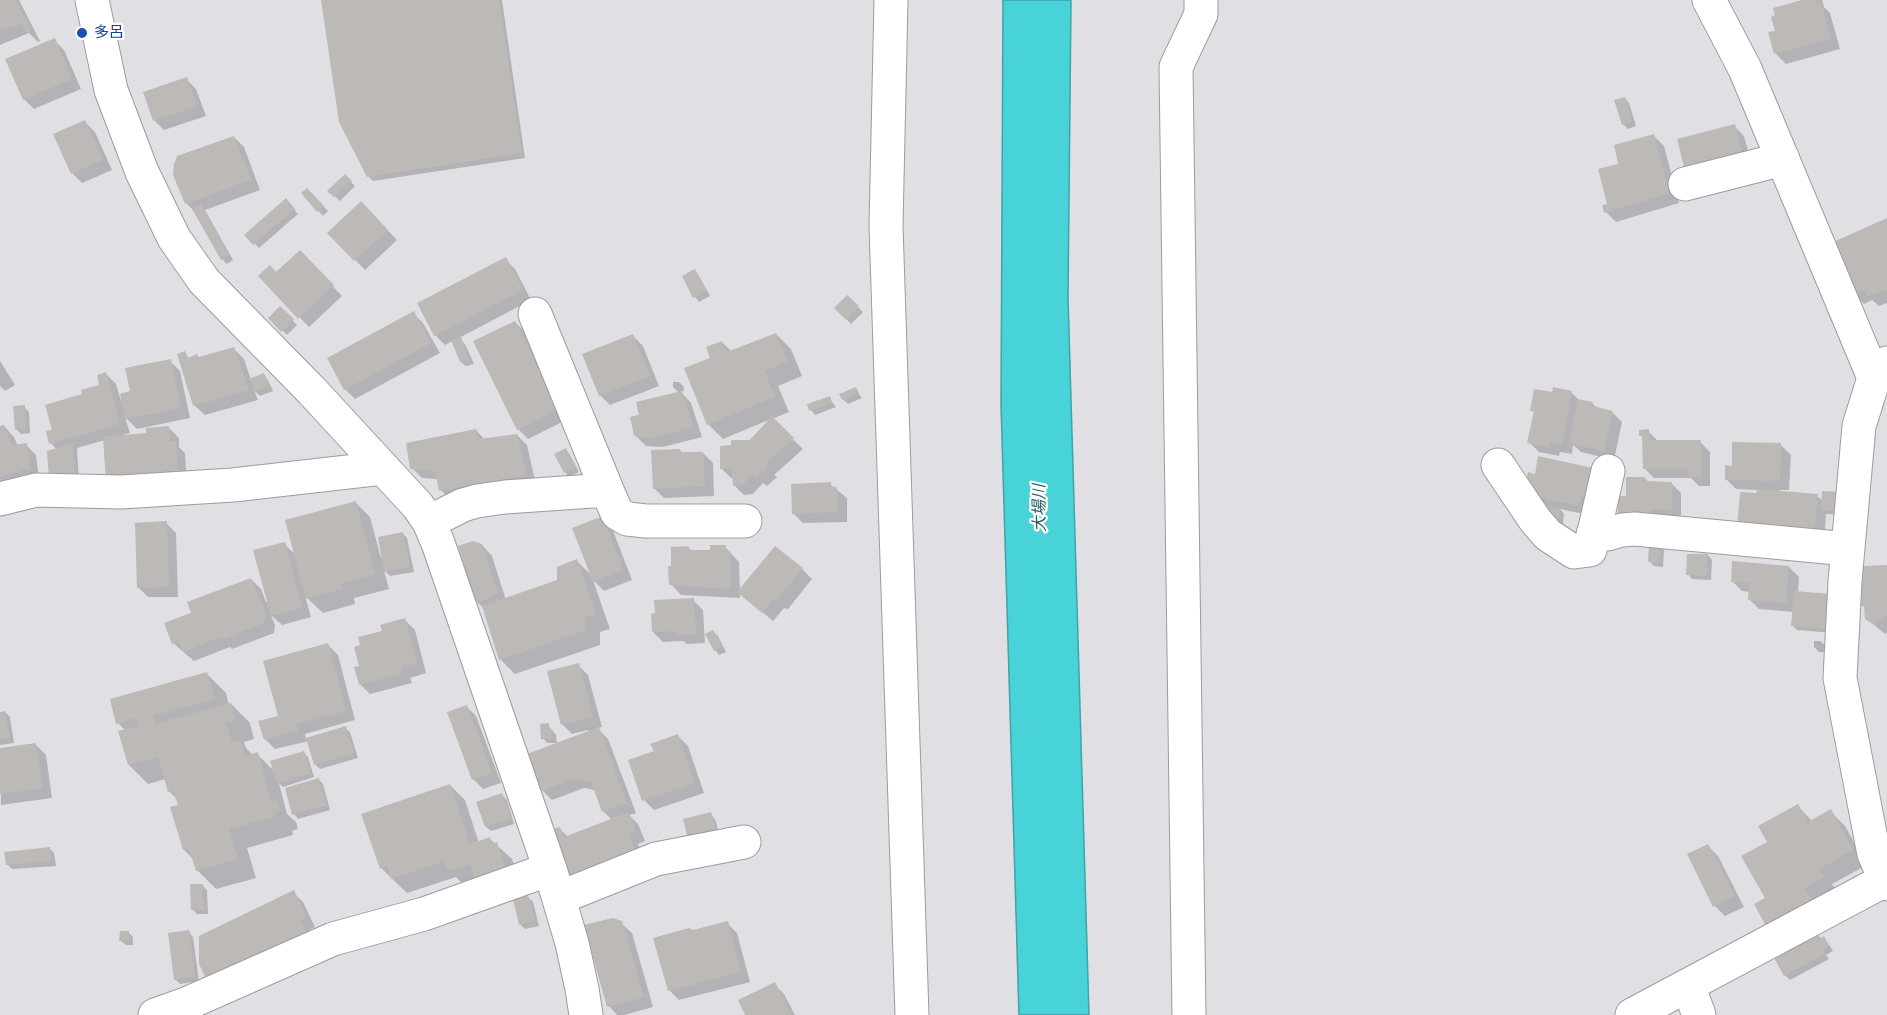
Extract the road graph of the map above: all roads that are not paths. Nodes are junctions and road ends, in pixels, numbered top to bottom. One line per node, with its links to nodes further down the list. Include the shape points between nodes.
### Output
1 (92, 0): 10 (street, via 111,90 142,172 174,238 204,281)
2 (891, 0): 24 (street, via 886,226)
3 (1201, 0): 25 (street, via 1201,14 1176,67)
4 (1709, 0): 5 (street, via 1745,69)
5 (1783, 159): 6 (street); 8 (street)
6 (1684, 184)
7 (535, 314): 12 (street)
8 (1880, 370): 17 (street, via 1859,426)
9 (1498, 465): 16 (street, via 1548,535 1574,552 1590,550)
10 (383, 468): 13 (street, via 132,492 36,490); 15 (street)
11 (1608, 471): 16 (street)
12 (607, 490): 14 (street, via 617,513 627,519); 15 (street, via 477,501)
13 (0, 499)
14 (745, 520)
15 (429, 522): 20 (street)
16 (1593, 534): 17 (street, via 1635,529)
17 (1848, 549): 19 (street, via 1840,678 1874,854)
18 (744, 842): 20 (street)
19 (1886, 881): 21 (street)
20 (554, 884): 22 (street, via 333,939); 23 (street, via 572,943)
21 (1688, 985): 26 (street); 27 (street)
22 (155, 1015)
23 (586, 1015)
24 (912, 1015)
25 (1189, 1015)
26 (1632, 1015)
27 (1699, 1015)

